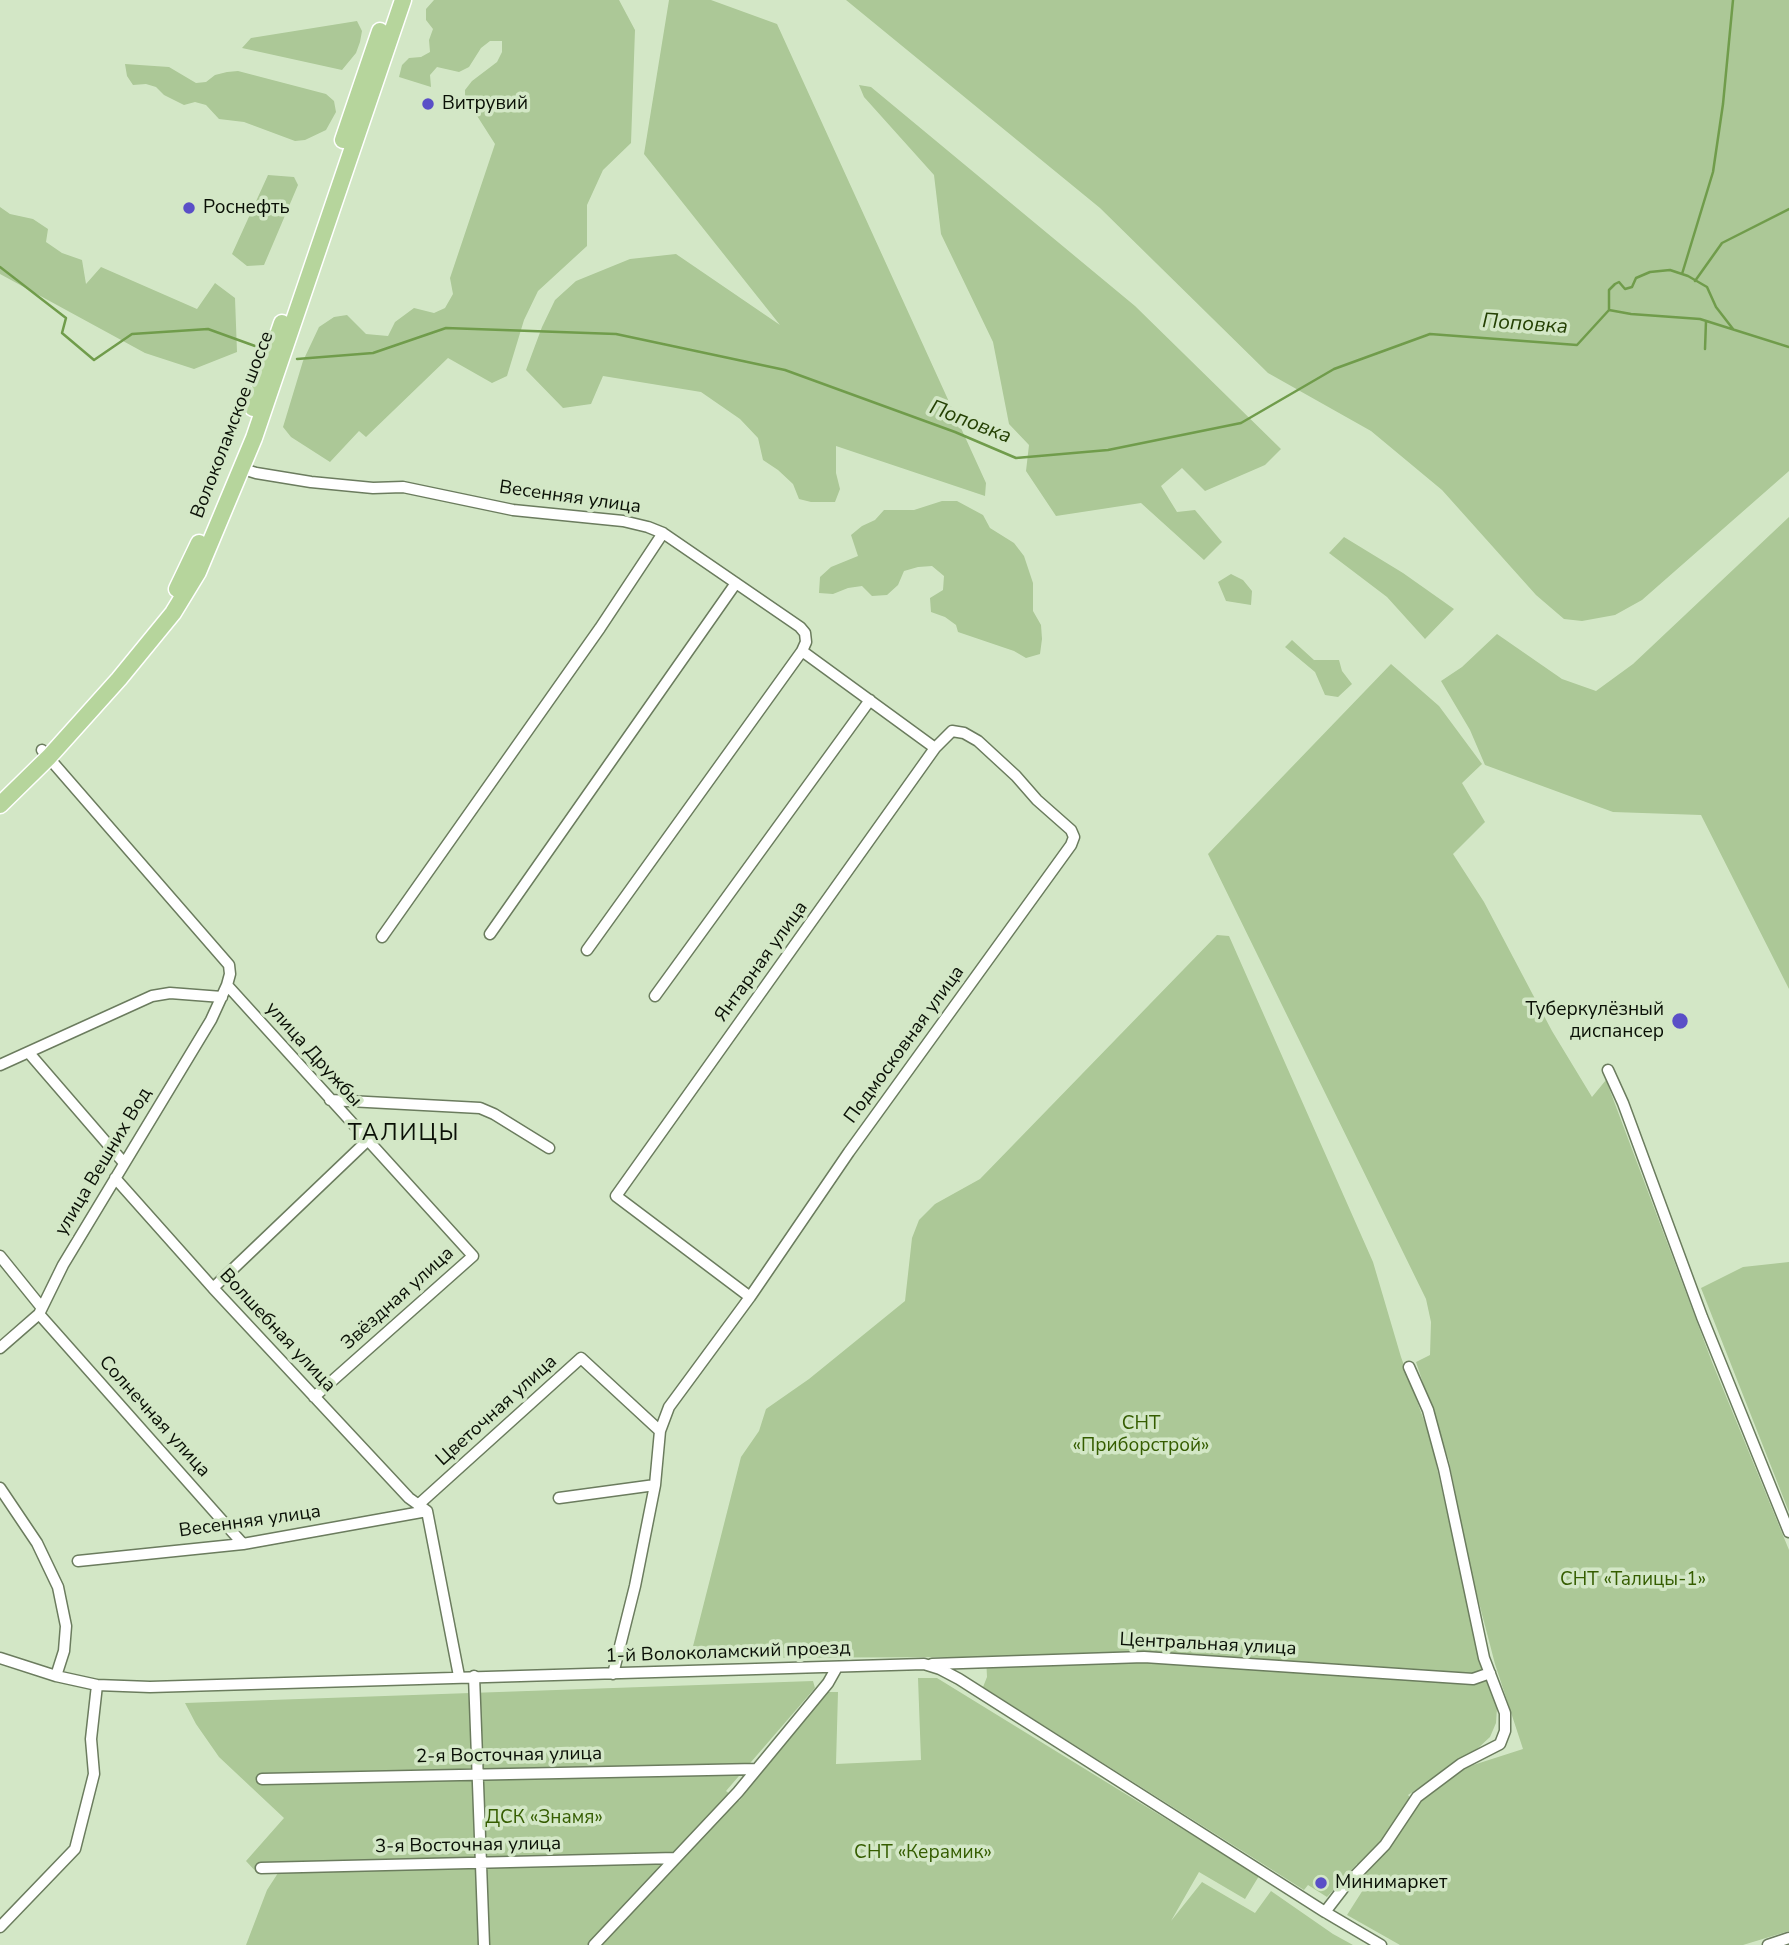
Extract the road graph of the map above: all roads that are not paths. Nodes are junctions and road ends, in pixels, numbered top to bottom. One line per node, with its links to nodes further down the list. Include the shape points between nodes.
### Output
1 (391, 0): 9 (main road, Волоколамское шоссе, via 244,435 193,556 164,607)
2 (402, 0): 3 (main road, Волоколамское шоссе)
3 (243, 468): 4 (street, Весенняя улица, via 311,482 403,487 513,510 623,521); 9 (main road, Волоколамское шоссе, via 187,592 120,679)
4 (663, 533): 5 (street, Весенняя улица); 13 (street)
5 (736, 583): 6 (street, Весенняя улица, via 800,627 806,642); 12 (street)
6 (802, 651): 7 (street); 14 (street)
7 (870, 701): 8 (street); 16 (street)
8 (935, 748): 29 (street, Янтарная улица, via 617,1196); 29 (street, Подмосковная улица, via 952,731 978,741 1074,837)
9 (46, 753): 10 (main road, Волоколамское шоссе); 11 (main road, Волоколамское шоссе); 15 (street, via 229,965)
10 (0, 790)
11 (0, 805)
12 (490, 934)
13 (382, 937)
14 (587, 950)
15 (227, 985): 17 (street, улица Вешних Вод); 21 (street, улица Дружбы)
16 (655, 996)
17 (222, 997): 18 (street, via 152,996); 24 (street, улица Вешних Вод)
18 (29, 1053): 19 (street); 24 (street)
19 (0, 1065)
20 (1608, 1070): 39 (street)
21 (330, 1100): 22 (street, улица Дружбы); 23 (street, via 480,1108)
22 (367, 1142): 27 (street, улица Дружбы); 28 (street)
23 (549, 1148)
24 (124, 1163): 25 (street, улица Вешних Вод)
25 (115, 1178): 28 (street, Волшебная улица); 30 (street, улица Вешних Вод)
26 (0, 1256): 30 (street, Солнечная улица)
27 (472, 1256): 33 (street, Звёздная улица)
28 (213, 1288): 33 (street, Волшебная улица)
29 (750, 1297): 34 (street, Подмосковная улица, via 669,1407)
30 (40, 1311): 31 (street, улица Вешних Вод); 40 (street, Солнечная улица)
31 (0, 1348)
32 (1409, 1367): 45 (street, via 1428,1410 1444,1469)
33 (314, 1396): 38 (street, Волшебная улица)
34 (660, 1431): 35 (street); 38 (street, Цветочная улица, via 581,1359)
35 (655, 1485): 37 (street); 46 (street)
36 (0, 1488): 47 (street, via 37,1543 58,1587 66,1626)
37 (559, 1497)
38 (422, 1508): 40 (street, Весенняя улица); 48 (street)
39 (1789, 1531)
40 (243, 1544): 41 (street, Весенняя улица)
41 (78, 1562)
42 (0, 1658): 47 (street, 1-й Волоколамский проезд)
43 (924, 1664): 44 (street, 1-й Волоколамский проезд); 45 (street, Центральная улица, via 1144,1657 1473,1679); 57 (street, 1-й Волоколамский проезд, via 951,1674)
44 (837, 1667): 46 (street, 1-й Волоколамский проезд); 51 (street)
45 (1490, 1673): 57 (street, via 1505,1713 1500,1744 1461,1764 1417,1797 1385,1845)
46 (613, 1674): 49 (street, 1-й Волоколамский проезд)
47 (56, 1676): 50 (street, 1-й Волоколамский проезд)
48 (459, 1676): 49 (street, 1-й Волоколамский проезд); 50 (street, 1-й Волоколамский проезд)
49 (474, 1676): 52 (street)
50 (97, 1685): 58 (street, via 91,1739 94,1774 75,1849)
51 (757, 1769): 52 (street, 2-я Восточная улица); 54 (street)
52 (477, 1774): 53 (street, 2-я Восточная улица); 55 (street)
53 (262, 1779)
54 (676, 1858): 55 (street, 3-я Восточная улица); 61 (street)
55 (480, 1864): 56 (street, 3-я Восточная улица); 60 (street)
56 (261, 1868)
57 (1325, 1912): 62 (street, 1-й Волоколамский проезд)
58 (0, 1927)
59 (1789, 1938): 63 (street)
60 (484, 1945)
61 (594, 1945)
62 (1381, 1945)
63 (1768, 1945)

